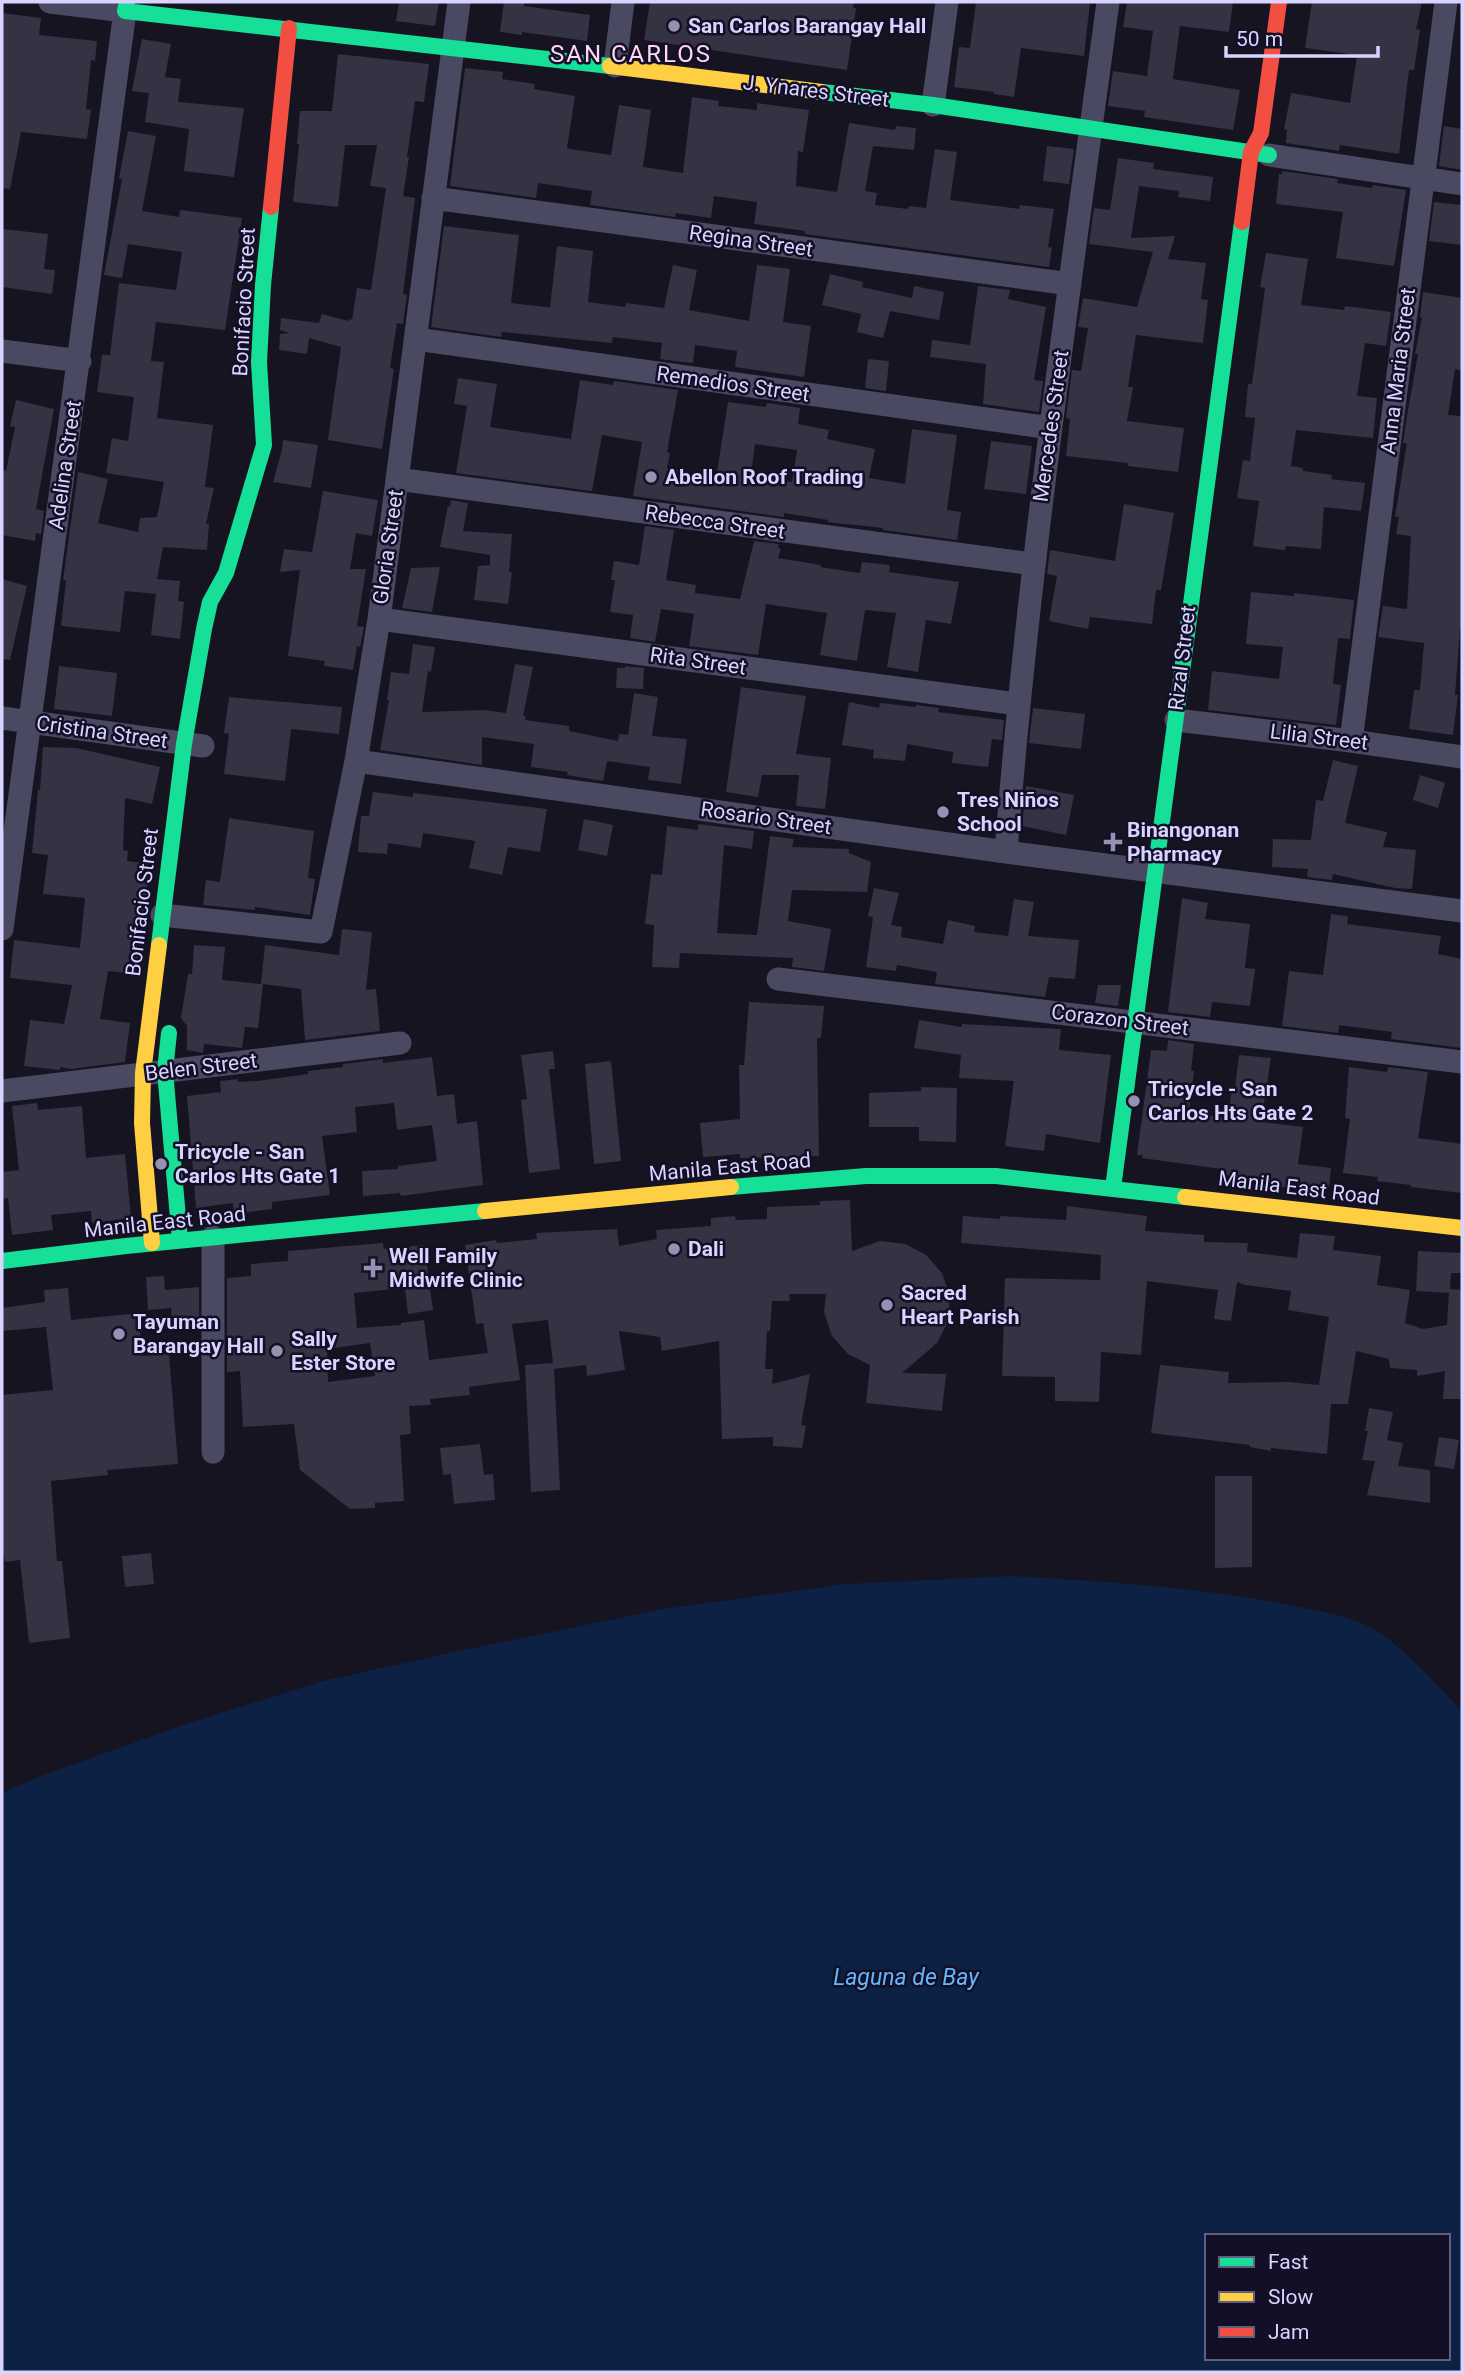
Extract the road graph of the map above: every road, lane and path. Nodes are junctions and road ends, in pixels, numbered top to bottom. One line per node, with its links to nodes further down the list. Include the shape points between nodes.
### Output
1 (50, 2): 8 (street)
2 (460, 2): 10 (street, Gloria Street)
3 (623, 2): 11 (street)
4 (947, 2): 12 (street)
5 (1108, 2): 13 (street, Mercedes Street)
6 (1279, 2): 14 (street, Rizal Street)
7 (1446, 2): 15 (street, Anna Maria Street)
8 (126, 7): 9 (street, J. Ynares Street); 21 (street, Adelina Street)
9 (289, 28): 10 (street, J. Ynares Street); 25 (street, Bonifacio Street, via 263,285 259,362 264,445)
10 (453, 47): 11 (street, J. Ynares Street); 17 (street, Gloria Street)
11 (615, 66): 12 (street, J. Ynares Street)
12 (933, 105): 13 (street, J. Ynares Street)
13 (1091, 128): 14 (street, J. Ynares Street); 18 (street, Mercedes Street)
14 (1262, 152): 15 (street, J. Ynares Street); 26 (street, Rizal Street)
15 (1423, 178): 16 (street, J. Ynares Street); 34 (street, Anna Maria Street)
16 (1462, 184)
17 (433, 198): 18 (street, Regina Street); 19 (street, Gloria Street)
18 (1070, 284): 22 (street, Mercedes Street)
19 (415, 340): 22 (street, Remedios Street); 23 (street, Gloria Street)
20 (2, 351): 21 (street)
21 (80, 361): 32 (street, Adelina Street)
22 (1051, 428): 24 (street, Mercedes Street)
23 (397, 479): 24 (street, Rebecca Street); 29 (street, Gloria Street)
24 (1033, 564): 30 (street, Mercedes Street)
25 (226, 573): 28 (street, Bonifacio Street); 35 (street, Bonifacio Street, via 210,602)
26 (1193, 590): 27 (street); 33 (street, Rizal Street)
27 (1212, 592)
28 (228, 607)
29 (379, 619): 30 (street, Rita Street); 37 (street, Gloria Street)
30 (1018, 704): 38 (street, Mercedes Street)
31 (2, 718): 32 (street, Cristina Street)
32 (29, 721): 35 (street, Cristina Street); 42 (street, Adelina Street)
33 (1190, 722): 34 (street, Lilia Street); 39 (street, Rizal Street)
34 (1351, 741): 36 (street, Lilia Street)
35 (198, 746): 41 (street, Bonifacio Street)
36 (1462, 757)
37 (356, 761): 38 (street, Rosario Street); 41 (street, Gloria Street, via 321,932)
38 (1006, 852): 39 (street, Rosario Street)
39 (1170, 872): 40 (street, Rosario Street); 45 (street, Rizal Street)
40 (1462, 911)
41 (177, 916): 48 (street, Bonifacio Street)
42 (2, 929)
43 (778, 979): 45 (street, Corazon Street)
44 (171, 1020): 48 (street, Bonifacio Street)
45 (1149, 1024): 47 (street, Corazon Street); 50 (street, Rizal Street)
46 (400, 1043): 48 (street, Belen Street)
47 (1462, 1062)
48 (154, 1072): 49 (street, Belen Street); 53 (street, Bonifacio Street); 54 (street, Bonifacio Street, via 142,1123)
49 (2, 1091)
50 (1112, 1188): 51 (street, Manila East Road, via 1133,1183); 52 (street, Manila East Road, via 996,1176 866,1176)
51 (1462, 1228)
52 (214, 1237): 53 (street, Manila East Road); 56 (street)
53 (180, 1240): 54 (street, Manila East Road)
54 (152, 1243): 55 (street, Manila East Road)
55 (2, 1261)
56 (214, 1452)

